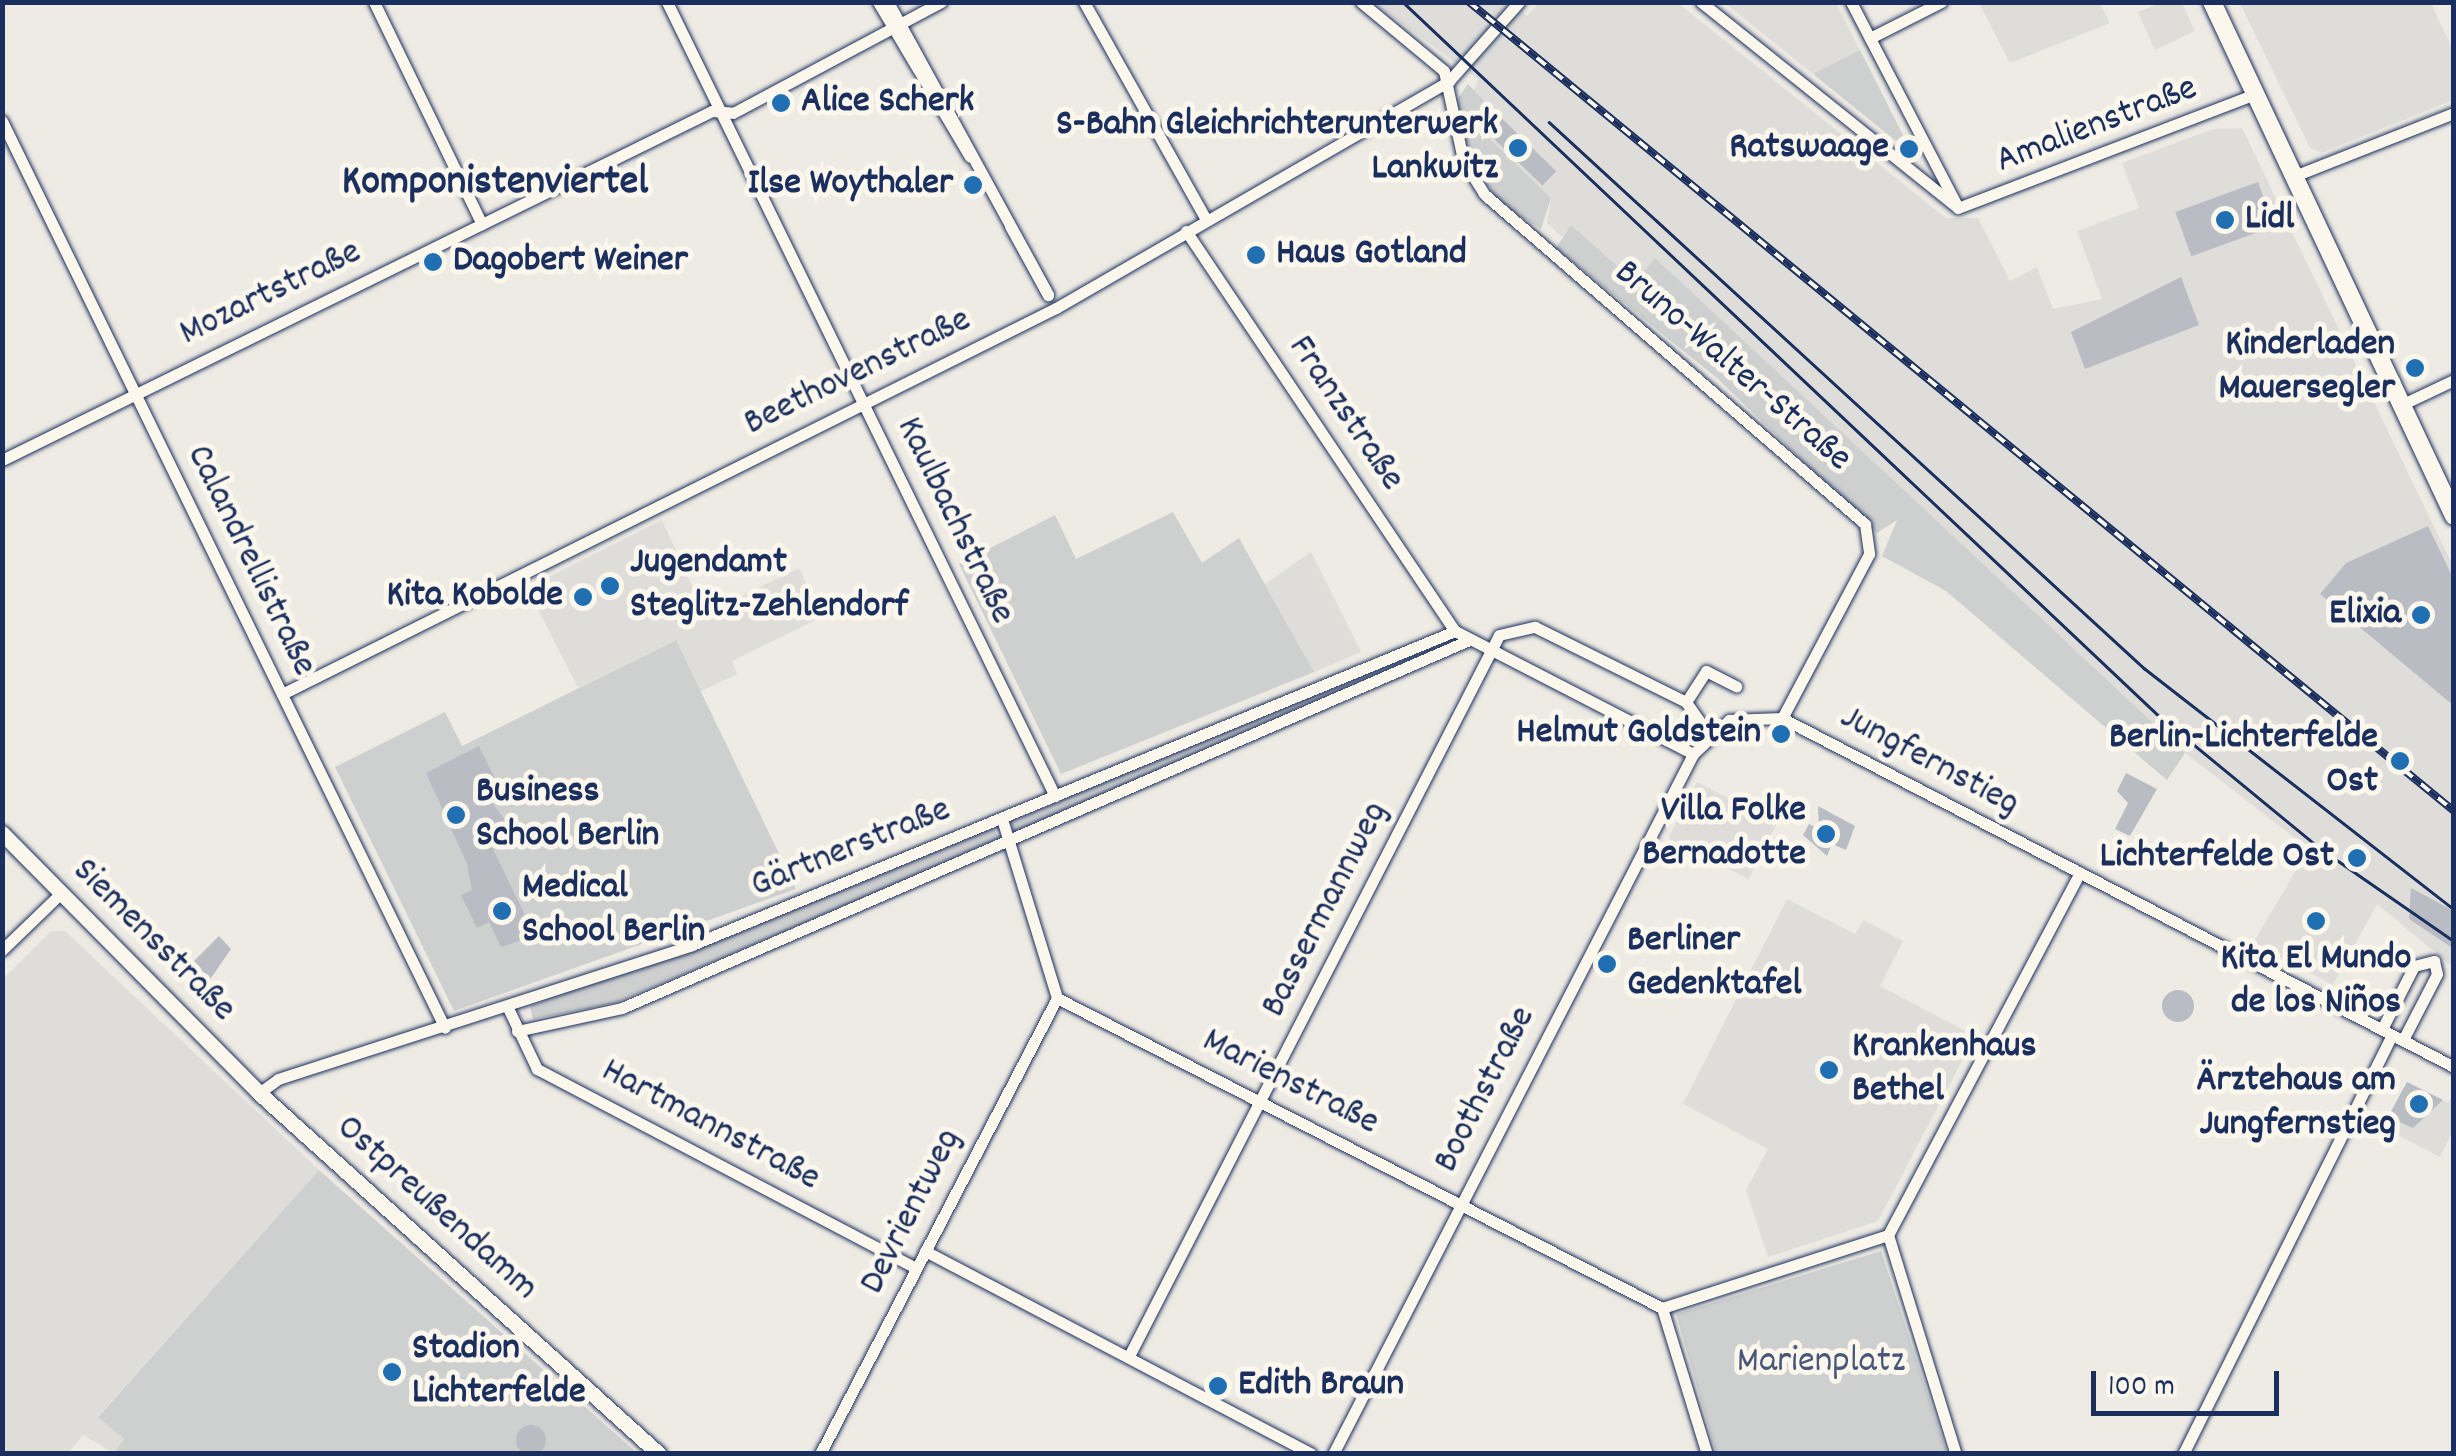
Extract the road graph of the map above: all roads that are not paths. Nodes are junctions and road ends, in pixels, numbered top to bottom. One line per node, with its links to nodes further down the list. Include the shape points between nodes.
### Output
1 (374, 2): 23 (street)
2 (667, 2): 17 (street, Kaulbachstraße)
3 (878, 2): 13 (street)
4 (888, 2): 13 (street)
5 (941, 2): 13 (street, Mozartstraße)
6 (1084, 2): 22 (street)
7 (1362, 2): 15 (street)
8 (1519, 2): 15 (street, Beethovenstraße)
9 (1702, 2): 21 (street)
10 (1851, 2): 14 (street)
11 (1941, 2): 14 (street)
12 (2212, 2): 16 (main road)
13 (898, 29): 17 (street, Mozartstraße); 25 (street)
14 (1870, 38): 21 (street)
15 (1449, 81): 22 (street, Beethovenstraße); 38 (street, Bruno-Walter-Straße, via 1459,147 1484,194 1866,524 1869,554)
16 (2255, 94): 20 (main road); 21 (street, Amalienstraße)
17 (720, 111): 23 (street, Mozartstraße); 28 (street, Kaulbachstraße)
18 (2454, 114): 20 (street)
19 (2, 121): 27 (street, Calandrellistraße)
20 (2294, 176): 29 (main road)
21 (1958, 208)
22 (1206, 219): 24 (street, Beethovenstraße)
23 (482, 224): 27 (street, Mozartstraße)
24 (1186, 231): 25 (street, Beethovenstraße); 32 (street, Franzstraße)
25 (1056, 308): 28 (street, Beethovenstraße)
26 (2454, 380): 29 (street)
27 (136, 394): 30 (street, Mozartstraße); 36 (street, Calandrellistraße)
28 (863, 404): 36 (street, Beethovenstraße); 41 (street, Kaulbachstraße)
29 (2401, 405): 31 (main road)
30 (2, 460)
31 (2454, 516)
32 (1455, 631): 33 (street); 41 (street, Gärtnerstraße)
33 (1470, 640): 34 (street); 44 (street, Gärtnerstraße)
34 (1492, 652): 37 (street, via 1506,630 1535,626); 40 (street); 55 (street, Bassermannweg)
35 (1736, 686): 37 (street, via 1706,670)
36 (282, 694): 50 (street, Calandrellistraße)
37 (1686, 702): 39 (street)
38 (1782, 718): 39 (street, Jungfernstieg, via 1743,715); 45 (street, Jungfernstieg)
39 (1708, 734): 40 (street)
40 (1693, 754): 56 (street, Boothstraße)
41 (1055, 796): 42 (street, Gärtnerstraße)
42 (1002, 820): 44 (street); 49 (street, Gärtnerstraße)
43 (2, 833): 46 (street, Siemensstraße)
44 (1010, 843): 48 (street); 51 (street, Gärtnerstraße, via 622,1008)
45 (2080, 874): 52 (street, Jungfernstieg); 57 (street)
46 (59, 895): 47 (street); 54 (street, Siemensstraße)
47 (2, 950)
48 (1056, 998): 55 (street, Marienstraße); 58 (street, Devrientweg)
49 (508, 1008): 50 (street, Gärtnerstraße); 51 (street, Hartmannstraße)
50 (444, 1028): 54 (street, Gärtnerstraße, via 278,1078)
51 (518, 1031): 59 (street, Hartmannstraße, via 537,1069)
52 (2392, 1035): 52 (street, via 2437,974 2434,961 2414,966); 53 (street, Jungfernstieg); 68 (street)
53 (2454, 1067)
54 (259, 1093): 62 (street, Ostpreußendamm)
55 (1261, 1101): 56 (street, Marienstraße); 61 (street, Bassermannweg)
56 (1461, 1205): 60 (street, Marienstraße); 65 (street, Boothstraße)
57 (1888, 1235): 60 (street); 67 (street)
58 (925, 1251): 59 (street, Devrientweg); 61 (street)
59 (916, 1268): 63 (street, Devrientweg)
60 (1662, 1308): 66 (street)
61 (1129, 1356): 64 (street)
62 (659, 1454)
63 (820, 1454)
64 (1311, 1454)
65 (1333, 1454)
66 (1706, 1454)
67 (1956, 1454)
68 (2183, 1454)

